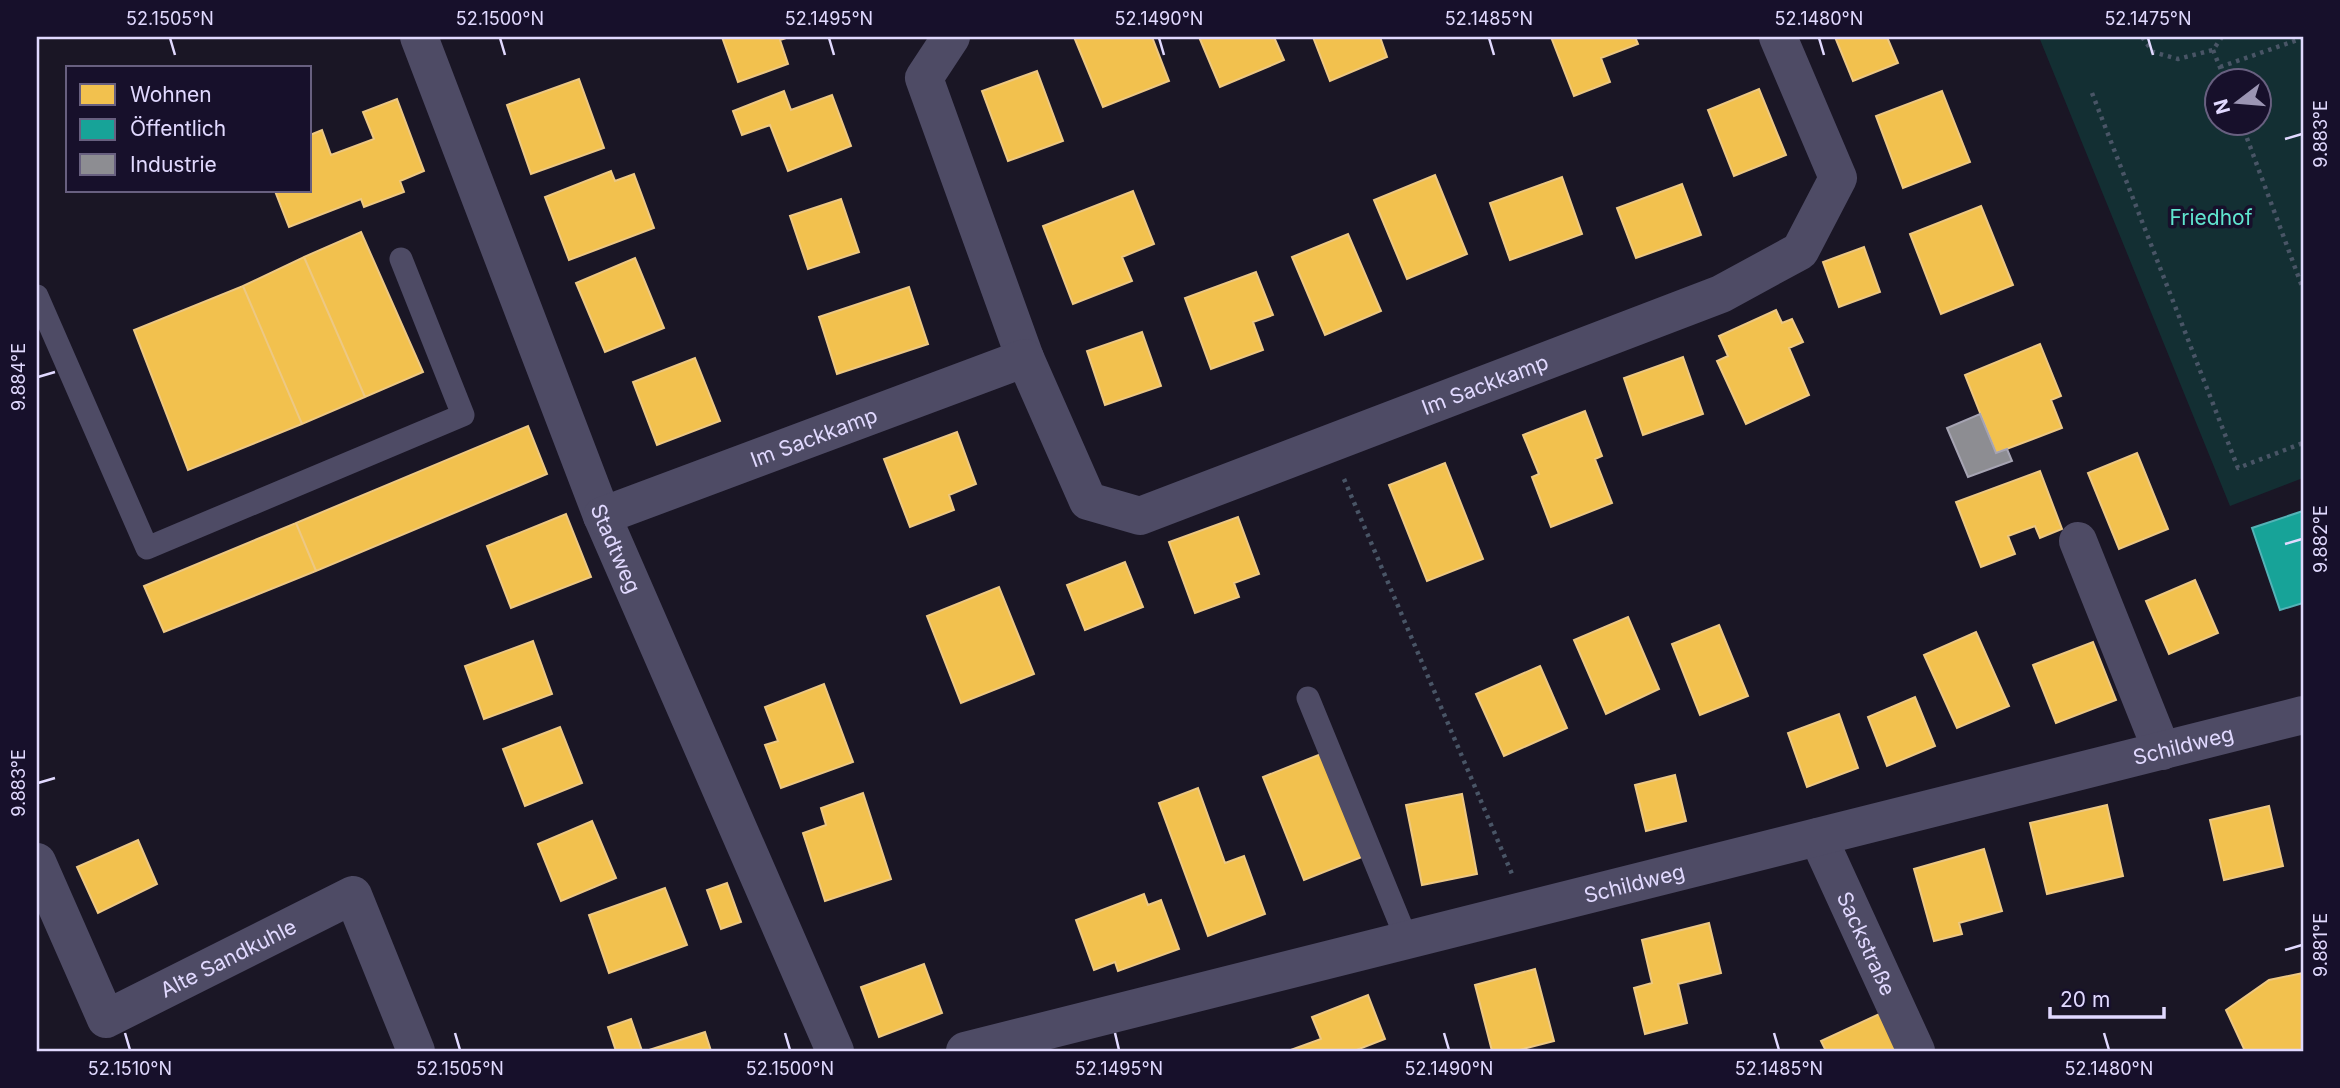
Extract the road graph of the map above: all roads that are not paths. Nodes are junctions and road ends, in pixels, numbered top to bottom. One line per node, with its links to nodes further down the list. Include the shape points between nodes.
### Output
1 (419, 37): 7 (street, Stadtweg)
2 (951, 37): 6 (street, Im Sackkamp, via 924,78)
3 (1778, 37): 6 (street, Im Sackkamp, via 1838,178 1800,251 1721,294 1140,516 1088,501)
4 (401, 259): 5 (lane, via 463,415 147,548)
5 (37, 296)
6 (1026, 358): 7 (street, Im Sackkamp)
7 (602, 516): 16 (street, Stadtweg)
8 (2078, 541): 11 (street)
9 (1308, 698): 14 (lane)
10 (2303, 715): 11 (street, Schildweg)
11 (2162, 751): 12 (street, Schildweg)
12 (1818, 837): 14 (street, Schildweg); 18 (street, Sackstraße)
13 (37, 862): 15 (street, Alte Sandkuhle, via 106,1019 353,895)
14 (1407, 940): 17 (street, Schildweg)
15 (416, 1051)
16 (835, 1051)
17 (965, 1051)
18 (1916, 1051)

